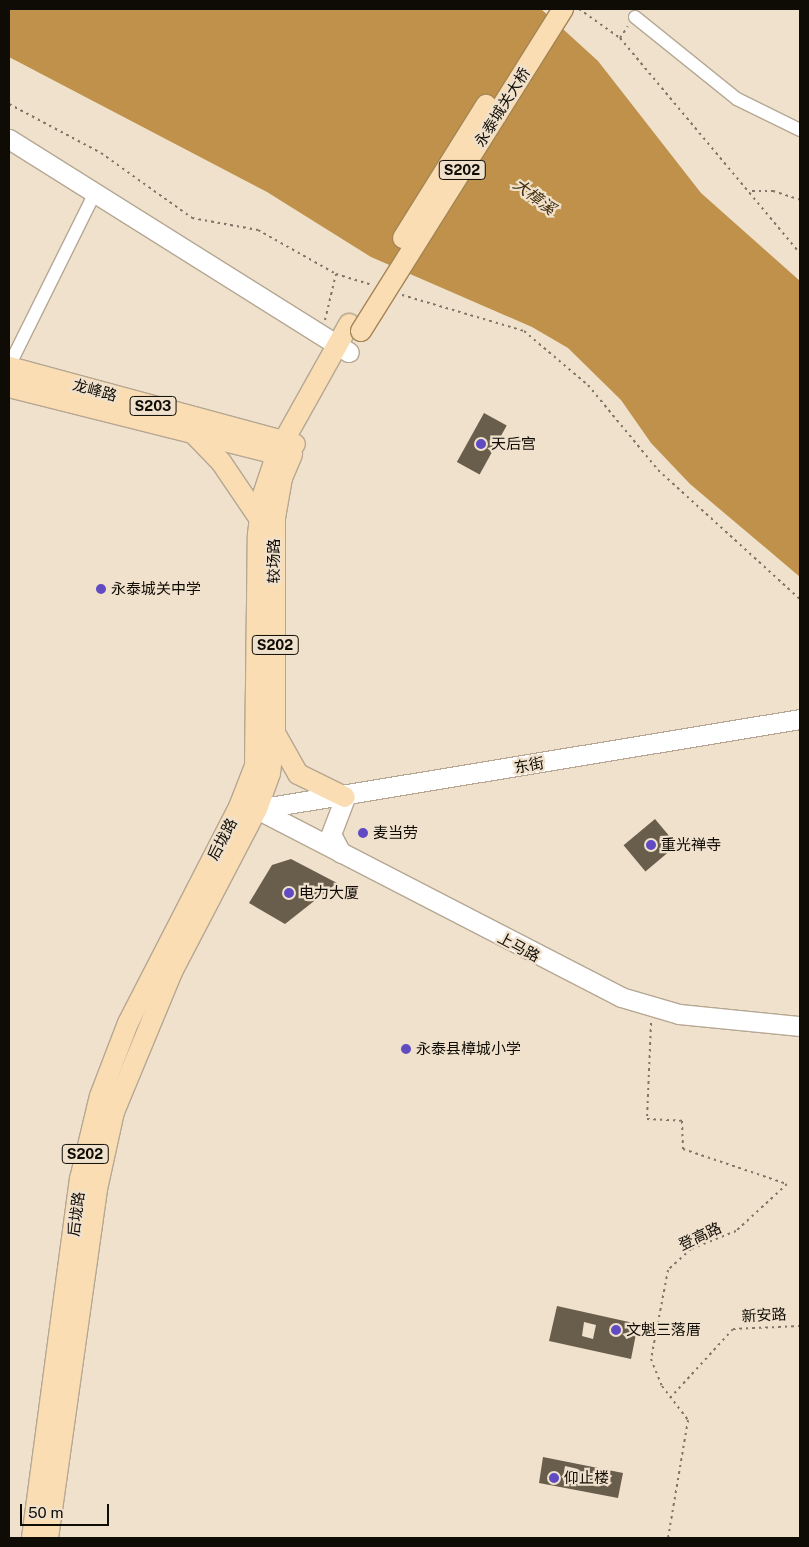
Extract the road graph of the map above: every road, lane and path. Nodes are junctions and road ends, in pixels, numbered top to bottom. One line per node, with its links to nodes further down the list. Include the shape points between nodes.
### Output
1 (548, 9): 16 (main road, 永泰城关大桥 / S202, bridge)
2 (563, 9): 16 (main road, 永泰城关大桥 / S202, bridge)
3 (579, 9): 5 (path)
4 (634, 17): 5 (path); 7 (street, via 737,99)
5 (620, 38): 9 (path)
6 (9, 104): 13 (path, via 101,153 192,218 258,230)
7 (800, 130)
8 (9, 139): 10 (street)
9 (750, 191): 11 (path, via 773,191); 12 (path)
10 (95, 193): 17 (street); 19 (street)
11 (800, 200)
12 (800, 253)
13 (336, 274): 14 (path); 17 (path, via 332,301)
14 (373, 286)
15 (392, 292): 24 (path, via 524,331 588,385 658,470)
16 (355, 328): 18 (main road, 较场路 / S202)
17 (319, 334): 18 (street)
18 (343, 349): 22 (main road, 较场路 / S202)
19 (9, 367): 22 (main road, 龙峰路 / S203)
20 (9, 387): 21 (main road, 龙峰路 / S203)
21 (191, 432): 22 (main road, 龙峰路 / S203); 23 (main road, via 222,462)
22 (287, 449): 23 (main road, 较场路 / S202); 26 (main road, 较场路 / S202, via 275,518)
23 (259, 518): 28 (main road, 较场路 / S202, via 257,746)
24 (800, 599)
25 (800, 718): 27 (street, 东街)
26 (275, 733): 27 (main road, via 298,774); 28 (main road, 较场路 / S202, via 270,773)
27 (345, 797): 28 (street, 东街); 29 (street, via 331,834)
28 (249, 805): 29 (street, 上马路); 34 (main road, 后垅路 / S202, via 128,1023 100,1096 80,1179); 35 (main road, 后垅路 / S202, via 172,972 114,1112 97,1189)
29 (342, 853): 30 (street, 上马路, via 541,959)
30 (652, 1008): 31 (street, 上马路, via 721,1020); 33 (path, 登高路, via 647,1119 682,1121 683,1149 751,1168 787,1184 736,1231 691,1248 668,1270 650,1352 653,1368)
31 (800, 1026)
32 (800, 1326): 33 (path, 新安路, via 733,1329)
33 (670, 1398): 36 (path, 登高路, via 688,1420)
34 (32, 1538)
35 (48, 1538)
36 (668, 1538)

